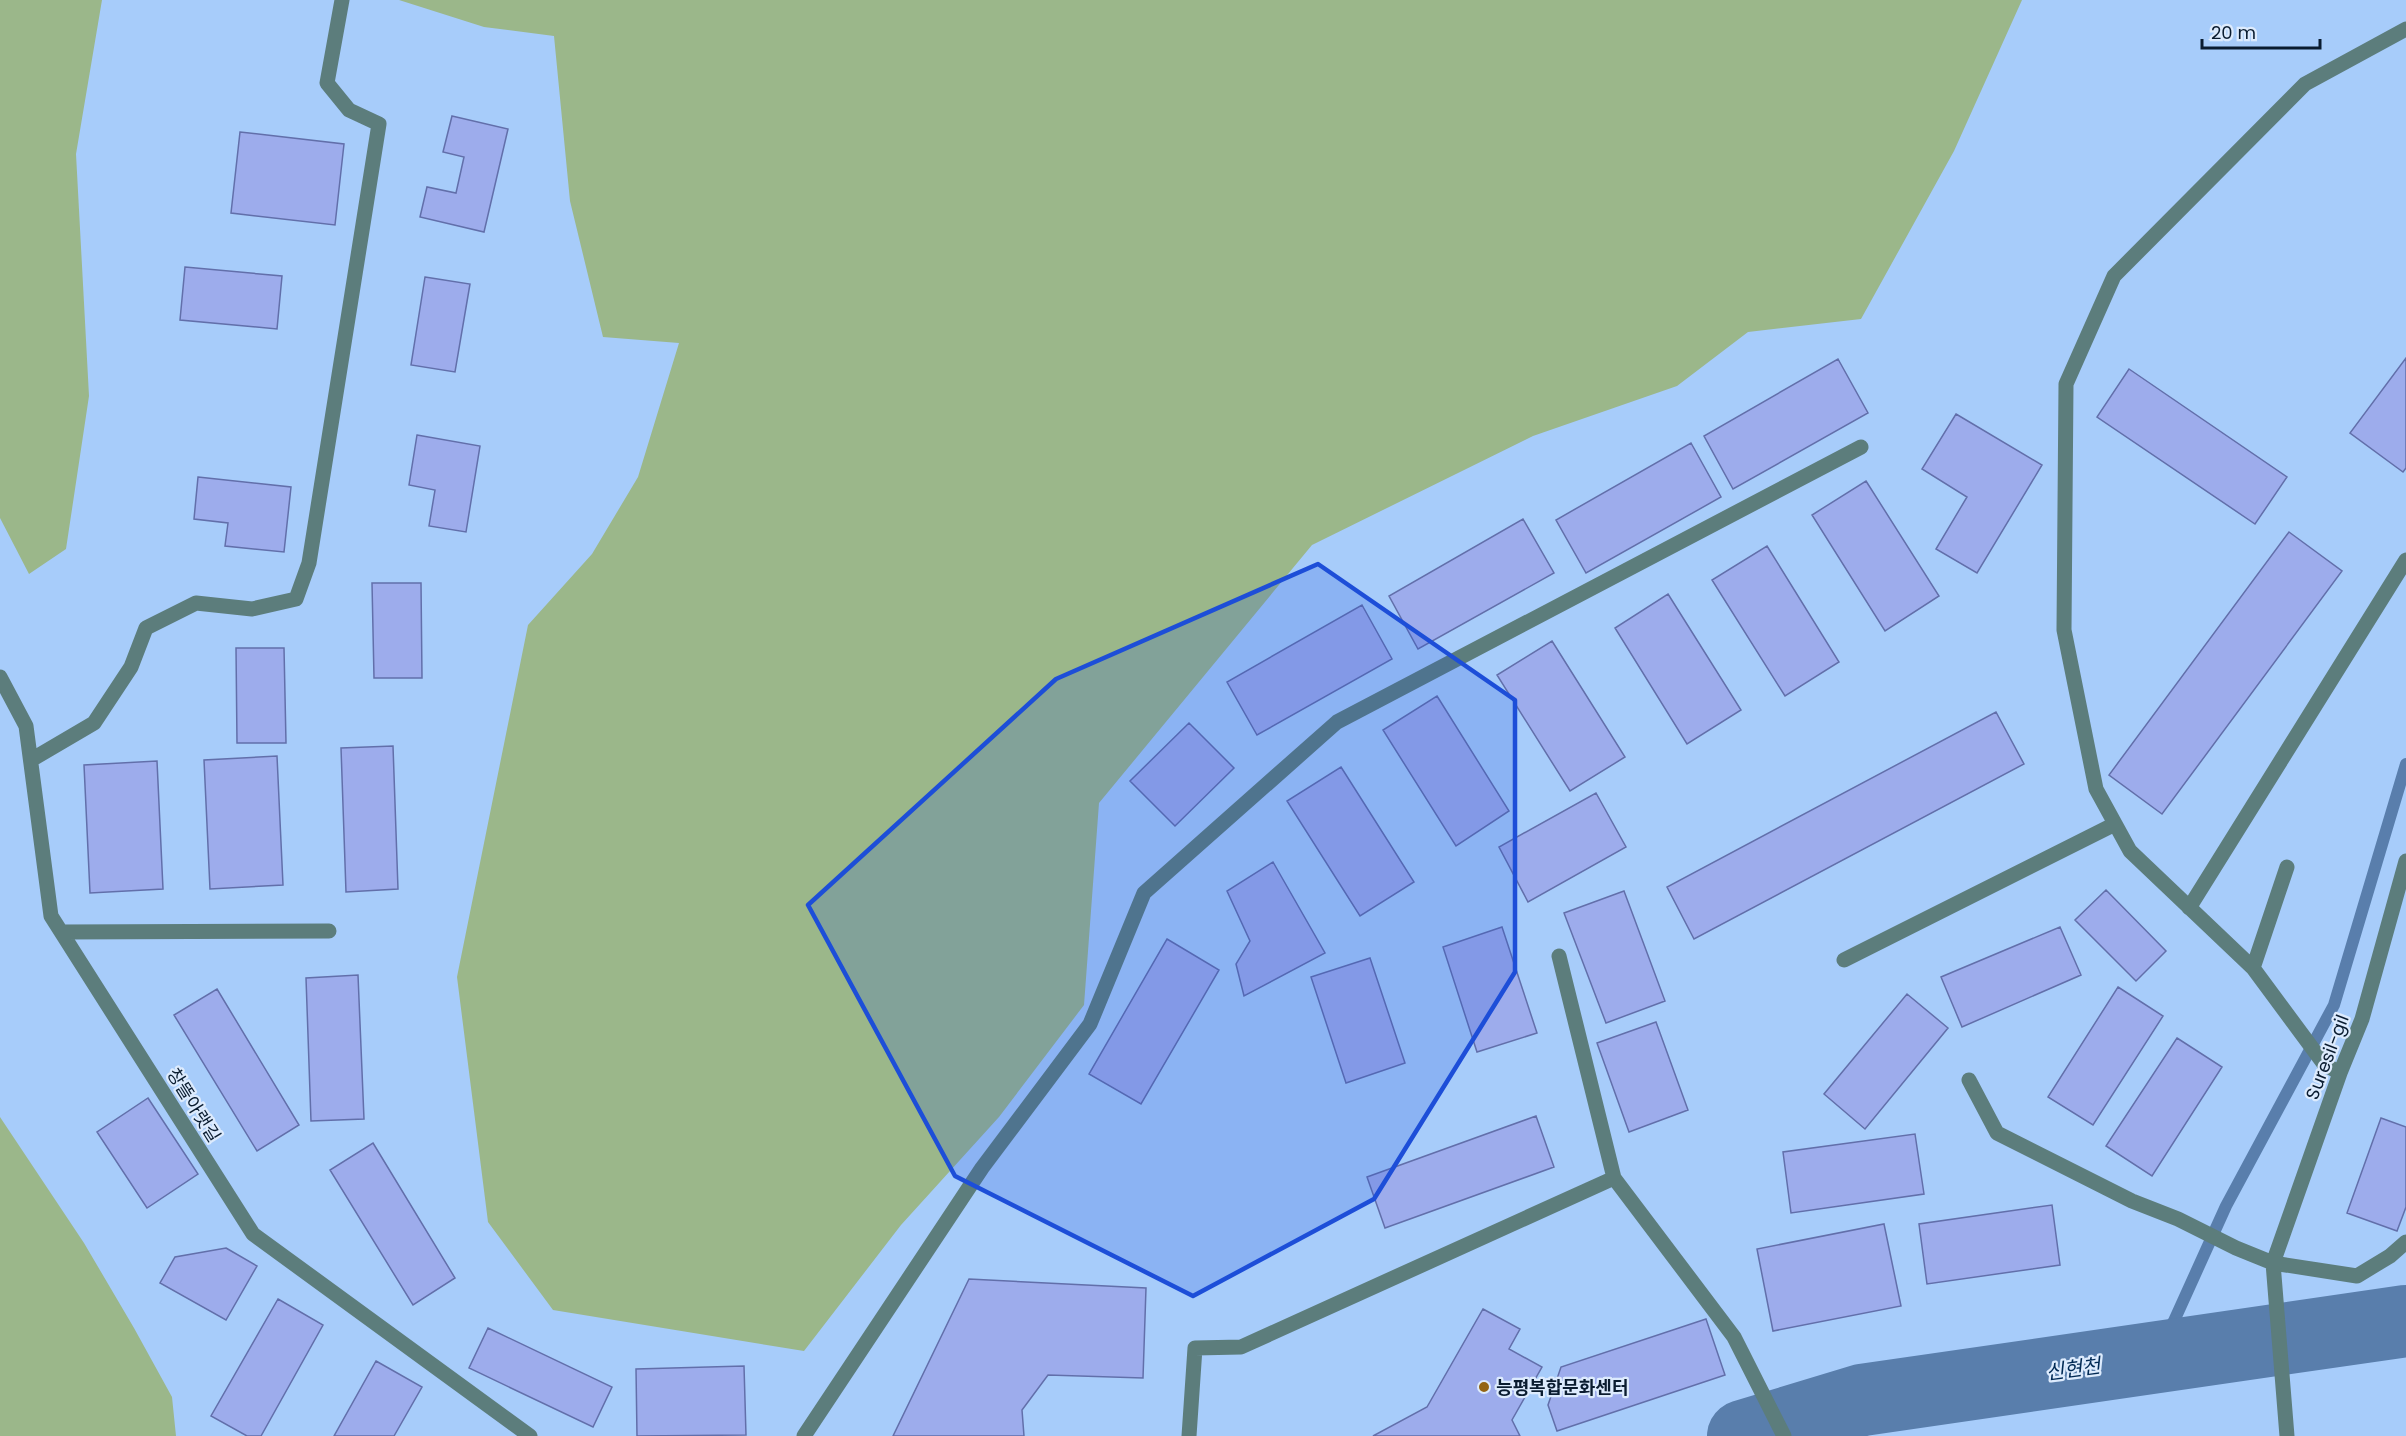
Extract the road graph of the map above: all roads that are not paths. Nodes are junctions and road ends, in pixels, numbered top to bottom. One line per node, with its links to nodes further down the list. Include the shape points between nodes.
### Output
1 (342, 0): 6 (street, via 327,83 349,110 379,124 309,563 296,599 252,609 196,603 146,628 131,667 94,723)
2 (2406, 29): 7 (street, via 2305,84 2114,276 2066,384 2064,630 2096,789)
3 (1861, 447): 23 (street, via 1337,722 1144,893 1090,1024 981,1168)
4 (2406, 560): 10 (street)
5 (0, 677): 6 (street, 창뜰아랫길, via 26,726)
6 (31, 760): 12 (street, 창뜰아랫길, via 51,916)
7 (2115, 824): 10 (street, via 2130,851); 14 (street)
8 (2406, 861): 16 (street, Suresil-gil, via 2362,1019)
9 (2287, 867): 15 (street)
10 (2189, 908): 15 (street)
11 (329, 931): 12 (street)
12 (62, 932): 22 (street, 창뜰아랫길, via 253,1234)
13 (1559, 956): 18 (street)
14 (1844, 960)
15 (2253, 968): 16 (street, via 2324,1064)
16 (2340, 1073): 20 (street, Suresil-gil)
17 (1969, 1080): 20 (street, via 1997,1133 2132,1201)
18 (1614, 1178): 24 (street, via 1241,1347 1195,1348); 25 (street, via 1734,1337)
19 (2406, 1242): 20 (street, via 2357,1276)
20 (2273, 1263): 21 (street)
21 (2286, 1429)
22 (530, 1436)
23 (804, 1436)
24 (1189, 1436)
25 (1784, 1436)

